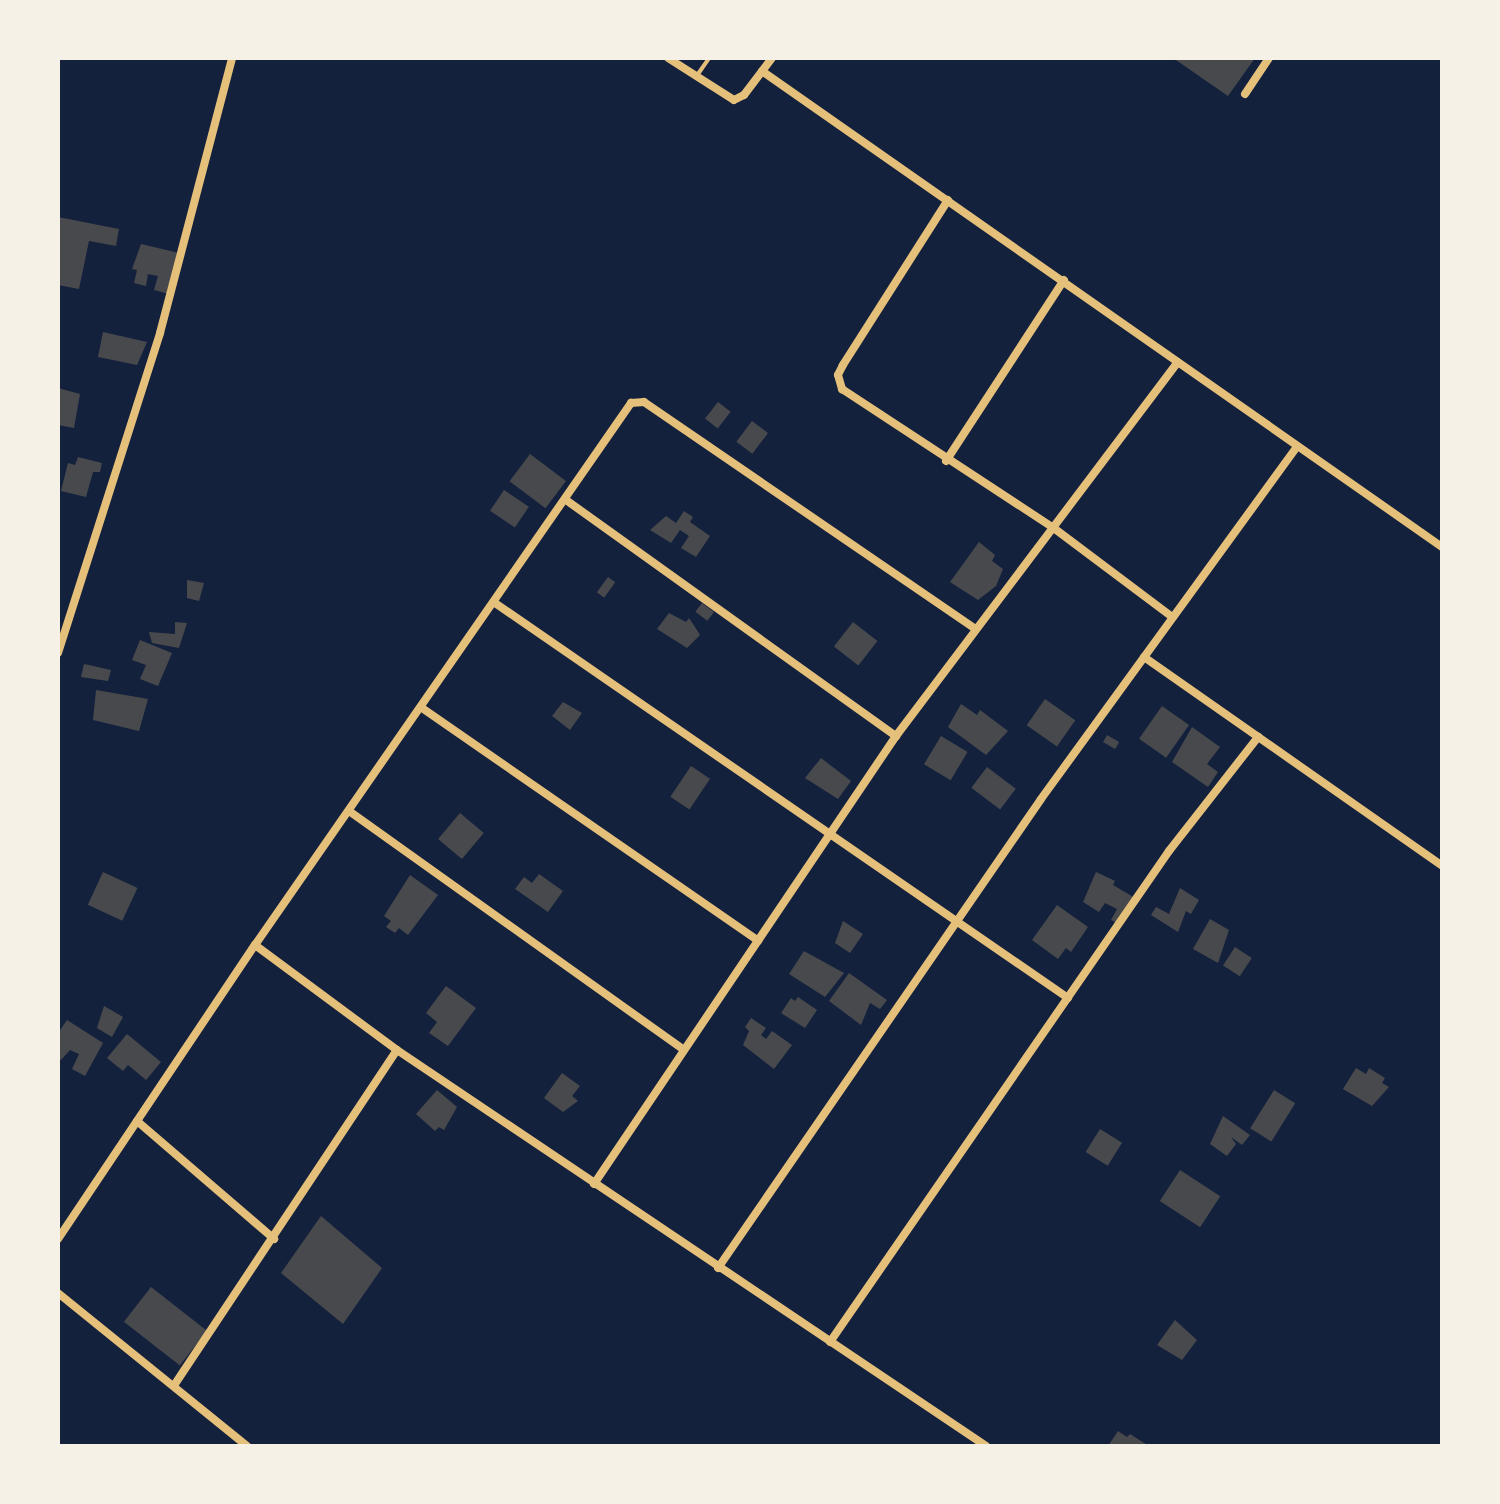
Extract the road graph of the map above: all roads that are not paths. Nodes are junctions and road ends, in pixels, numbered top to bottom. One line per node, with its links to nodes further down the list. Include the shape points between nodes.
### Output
1 (232, 58): 20 (street, via 160,333)
2 (668, 58): 7 (street)
3 (709, 58): 7 (lane)
4 (772, 58): 6 (street)
5 (1269, 58): 8 (street)
6 (762, 71): 7 (street, via 734,100); 9 (street)
7 (696, 77)
8 (1245, 94)
9 (948, 200): 10 (street); 13 (street, via 838,375 842,389)
10 (1064, 280): 11 (street); 13 (street)
11 (1178, 362): 12 (street); 15 (street)
12 (1297, 446): 16 (street); 18 (street)
13 (946, 461): 15 (street)
14 (566, 500): 17 (street); 19 (street, via 628,408 644,402); 23 (street)
15 (1054, 529): 18 (street); 19 (street)
16 (1442, 547)
17 (494, 603): 22 (street); 26 (street)
18 (1172, 617): 21 (street)
19 (975, 630): 23 (street)
20 (58, 652)
21 (1144, 656): 24 (street); 28 (street)
22 (422, 708): 25 (street); 29 (street)
23 (896, 736): 26 (street)
24 (1258, 737): 27 (street); 31 (street)
25 (349, 811): 30 (street); 32 (street)
26 (830, 837): 28 (street); 29 (street)
27 (1442, 866)
28 (955, 924): 31 (street); 38 (street)
29 (758, 942): 32 (street)
30 (254, 945): 33 (street); 34 (street)
31 (1068, 998): 40 (street)
32 (683, 1049): 35 (street)
33 (397, 1050): 35 (street); 37 (street)
34 (136, 1121): 36 (street); 37 (street)
35 (594, 1184): 38 (street)
36 (58, 1239)
37 (274, 1239): 41 (street)
38 (718, 1268): 40 (street)
39 (58, 1293): 41 (street)
40 (830, 1342): 43 (street)
41 (175, 1384): 42 (street)
42 (248, 1446)
43 (986, 1446)

